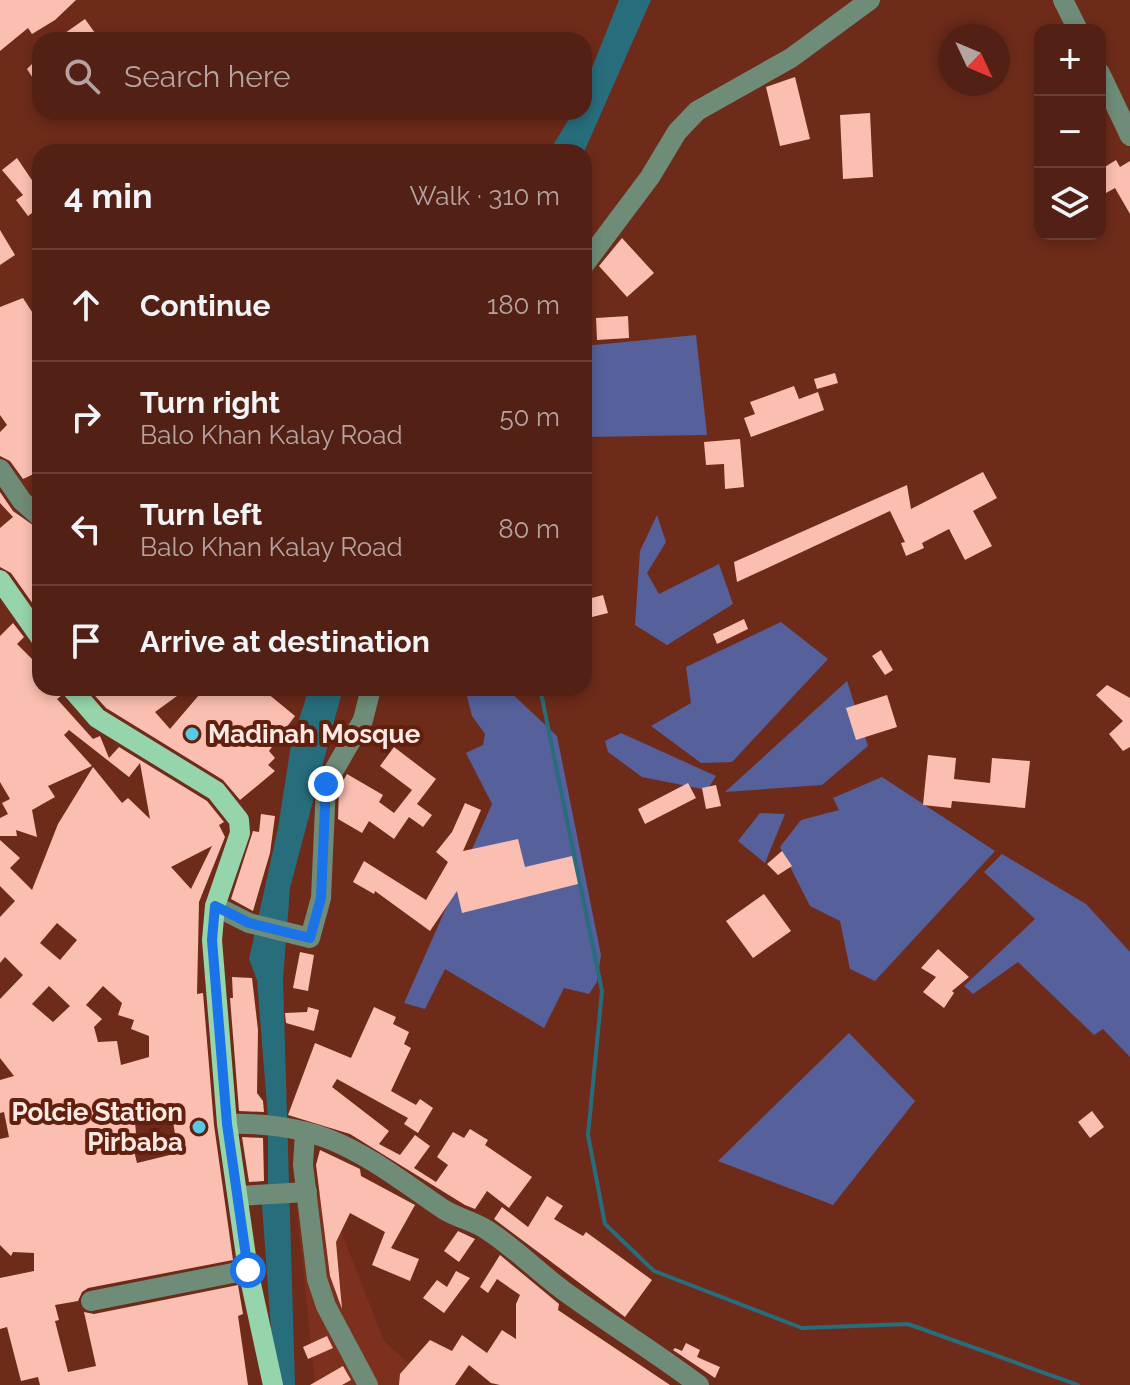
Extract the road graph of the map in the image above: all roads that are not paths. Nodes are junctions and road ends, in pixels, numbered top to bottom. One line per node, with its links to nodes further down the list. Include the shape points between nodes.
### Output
1 (870, 0): 6 (street, via 791,58 697,111)
2 (1063, 0): 3 (street)
3 (1075, 24)
4 (1106, 86): 5 (street)
5 (1130, 136)
6 (592, 254)
7 (0, 469): 8 (street)
8 (32, 510)
9 (0, 580): 10 (main road)
10 (32, 626)
11 (78, 696): 13 (main road, via 97,718 216,791 236,811 240,833)
12 (369, 696): 13 (street, via 363,720 326,784 321,898 310,938 249,923)
13 (215, 906): 14 (main road, via 212,940)
14 (227, 1124): 15 (street); 17 (main road)
15 (299, 1131): 16 (street); 22 (street, via 329,1137 387,1166 446,1211 525,1255 559,1288)
16 (307, 1192): 17 (street); 21 (street, via 317,1279)
17 (238, 1196): 18 (main road)
18 (248, 1270): 19 (street); 20 (main road)
19 (91, 1301)
20 (273, 1385)
21 (368, 1385)
22 (699, 1385)

